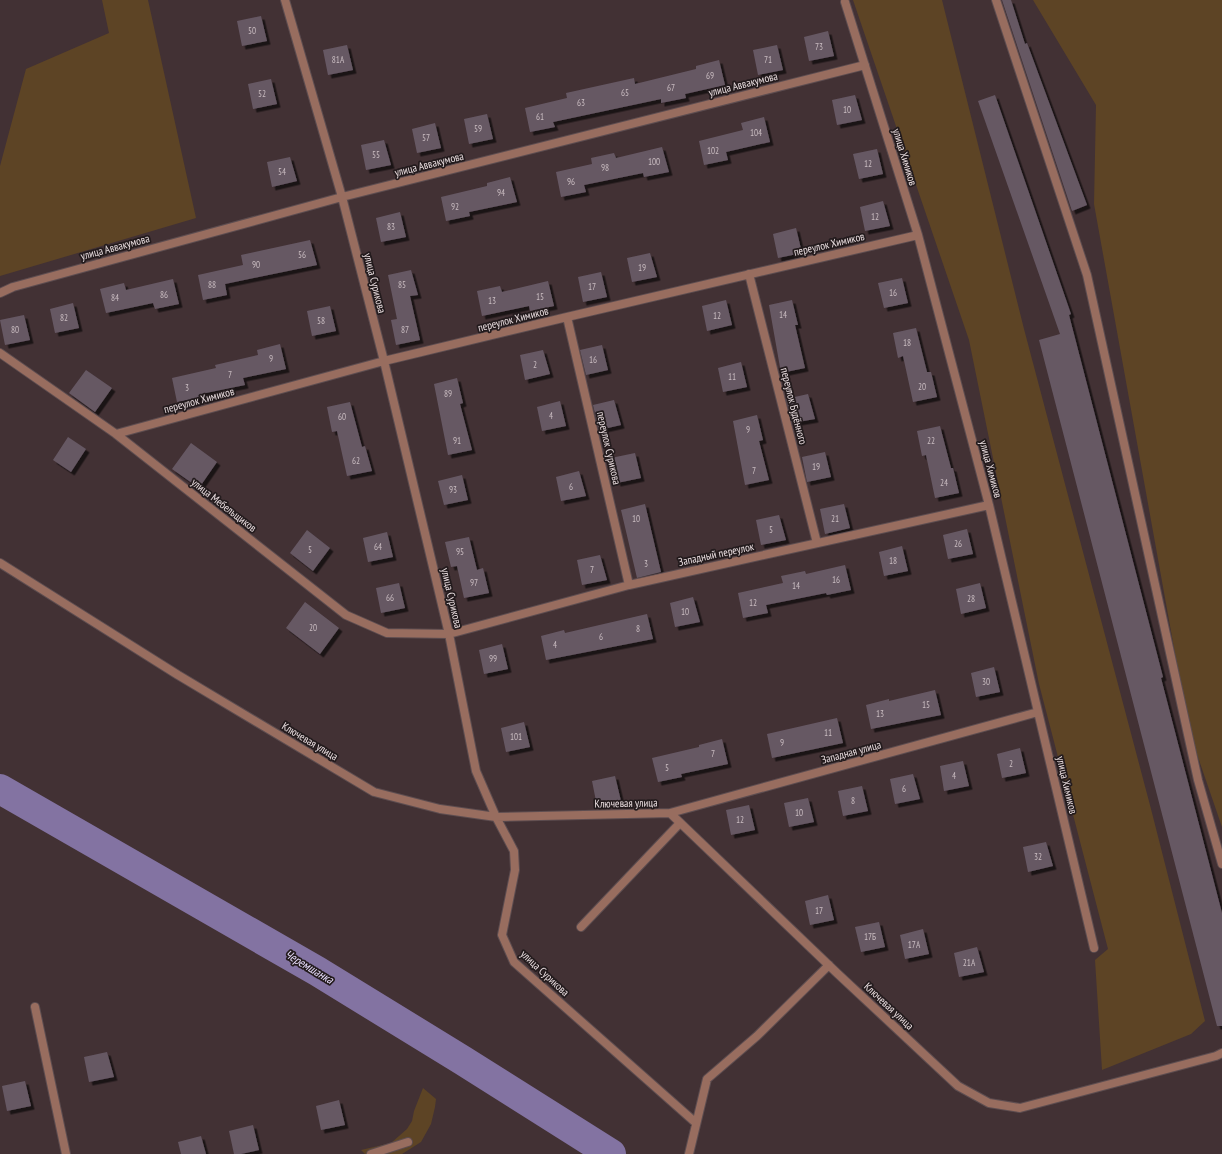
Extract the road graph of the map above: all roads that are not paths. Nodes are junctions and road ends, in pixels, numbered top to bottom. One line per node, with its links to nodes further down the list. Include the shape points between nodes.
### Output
1 (285, 0): 5 (street, улица Сурикова)
2 (996, 0): 22 (street, via 1087,275 1198,780)
3 (845, 2): 4 (street, улица Химиков)
4 (865, 65): 5 (street, улица Аввакумова); 6 (street, улица Химиков)
5 (342, 197): 8 (street, улица Аввакумова); 11 (street, улица Сурикова)
6 (918, 235): 7 (street, переулок Химиков); 13 (street, улица Химиков)
7 (750, 274): 9 (street, переулок Химиков); 14 (street, переулок Будённого)
8 (0, 292)
9 (567, 317): 11 (street, переулок Химиков); 16 (street, переулок Сурикова)
10 (0, 353): 12 (street, улица Мебельщиков)
11 (384, 361): 12 (street, переулок Химиков); 17 (street, улица Сурикова)
12 (116, 434): 17 (street, улица Мебельщиков, via 346,615 387,633)
13 (990, 505): 14 (street, Западный переулок); 18 (street, улица Химиков)
14 (817, 544): 16 (street, Западный переулок)
15 (0, 563): 20 (street, Ключевая улица, via 178,675 374,792 440,809)
16 (629, 585): 17 (street, Западный переулок)
17 (449, 634): 20 (street, улица Сурикова, via 476,771)
18 (1038, 712): 19 (street, Западная улица); 24 (street, улица Химиков)
19 (670, 813): 20 (street, Ключевая улица); 21 (street, Ключевая улица)
20 (496, 817): 28 (street, улица Сурикова, via 514,851 515,870 502,935 514,962)
21 (680, 822): 23 (street); 25 (street, Ключевая улица)
22 (1222, 864)
23 (581, 927)
24 (1094, 948)
25 (829, 965): 27 (street, Ключевая улица, via 958,1086 989,1103 1020,1108); 28 (street, via 757,1036 708,1079)
26 (35, 1007): 30 (street)
27 (1222, 1053)
28 (696, 1123): 32 (street)
29 (408, 1142): 31 (street)
30 (66, 1154)
31 (371, 1154)
32 (689, 1154)

